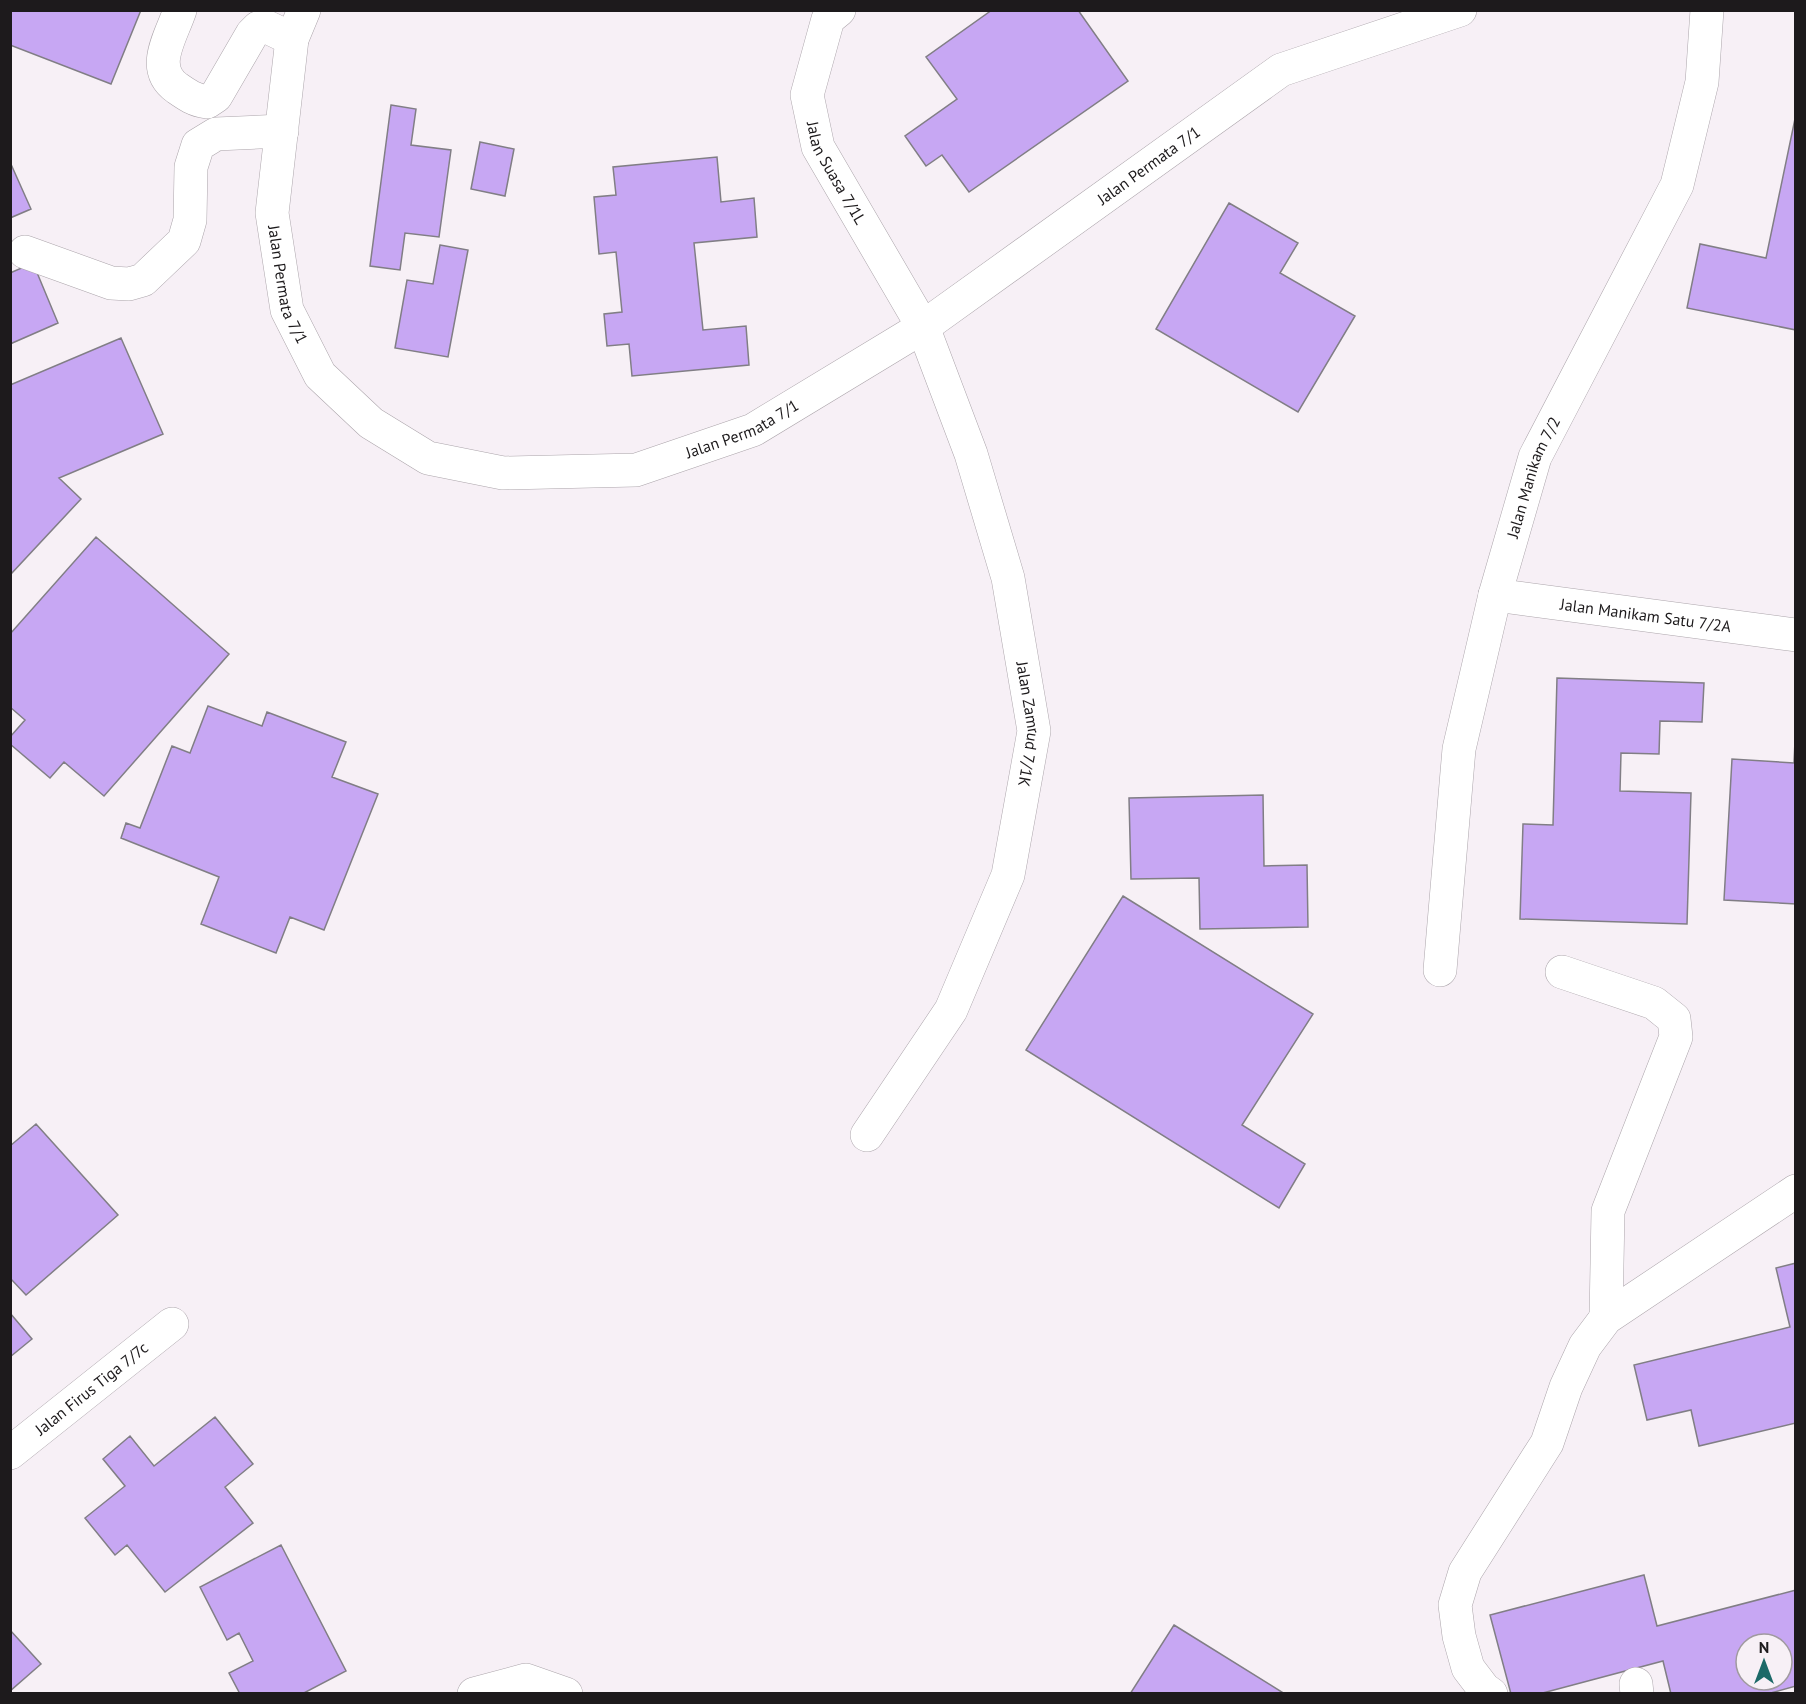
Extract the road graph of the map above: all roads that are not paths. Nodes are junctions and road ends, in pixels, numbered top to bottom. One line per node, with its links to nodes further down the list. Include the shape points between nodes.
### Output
1 (180, 10): 5 (street, via 162,72 166,81 193,99 207,102 216,96 258,28)
2 (839, 10): 8 (street, Jalan Suasa 7/1L, via 828,20 807,95 818,147)
3 (1460, 10): 8 (street, Jalan Permata 7/1, via 1281,70)
4 (1707, 10): 9 (street, Jalan Manikam 7/2, via 1702,82 1677,185 1535,457)
5 (298, 25): 6 (street, Jalan Permata 7/1)
6 (282, 131): 7 (street, via 216,134 198,145 191,167 190,220 184,241 143,280 111,283); 8 (street, Jalan Permata 7/1, via 272,213 287,310 320,375 370,423 428,458 503,472 636,470 753,430)
7 (25, 252)
8 (923, 327): 13 (street, Jalan Zamrud 7/1K, via 971,454 1008,578 1034,730 1008,875 951,1010)
9 (1495, 595): 10 (street, Jalan Manikam Satu 7/2A); 11 (street, Jalan Manikam 7/2, via 1459,749)
10 (1796, 635)
11 (1440, 970)
12 (1563, 972): 15 (street, via 1654,1003 1674,1019 1676,1037 1608,1211)
13 (867, 1135)
14 (1796, 1191): 15 (street)
15 (1606, 1318): 20 (street, via 1585,1346 1547,1443 1465,1572 1455,1605 1460,1636 1468,1668)
16 (172, 1324): 17 (street, Jalan Firus Tiga 7/7c)
17 (10, 1453)
18 (474, 1694): 19 (street, via 526,1680)
19 (566, 1694)
20 (1491, 1694)

